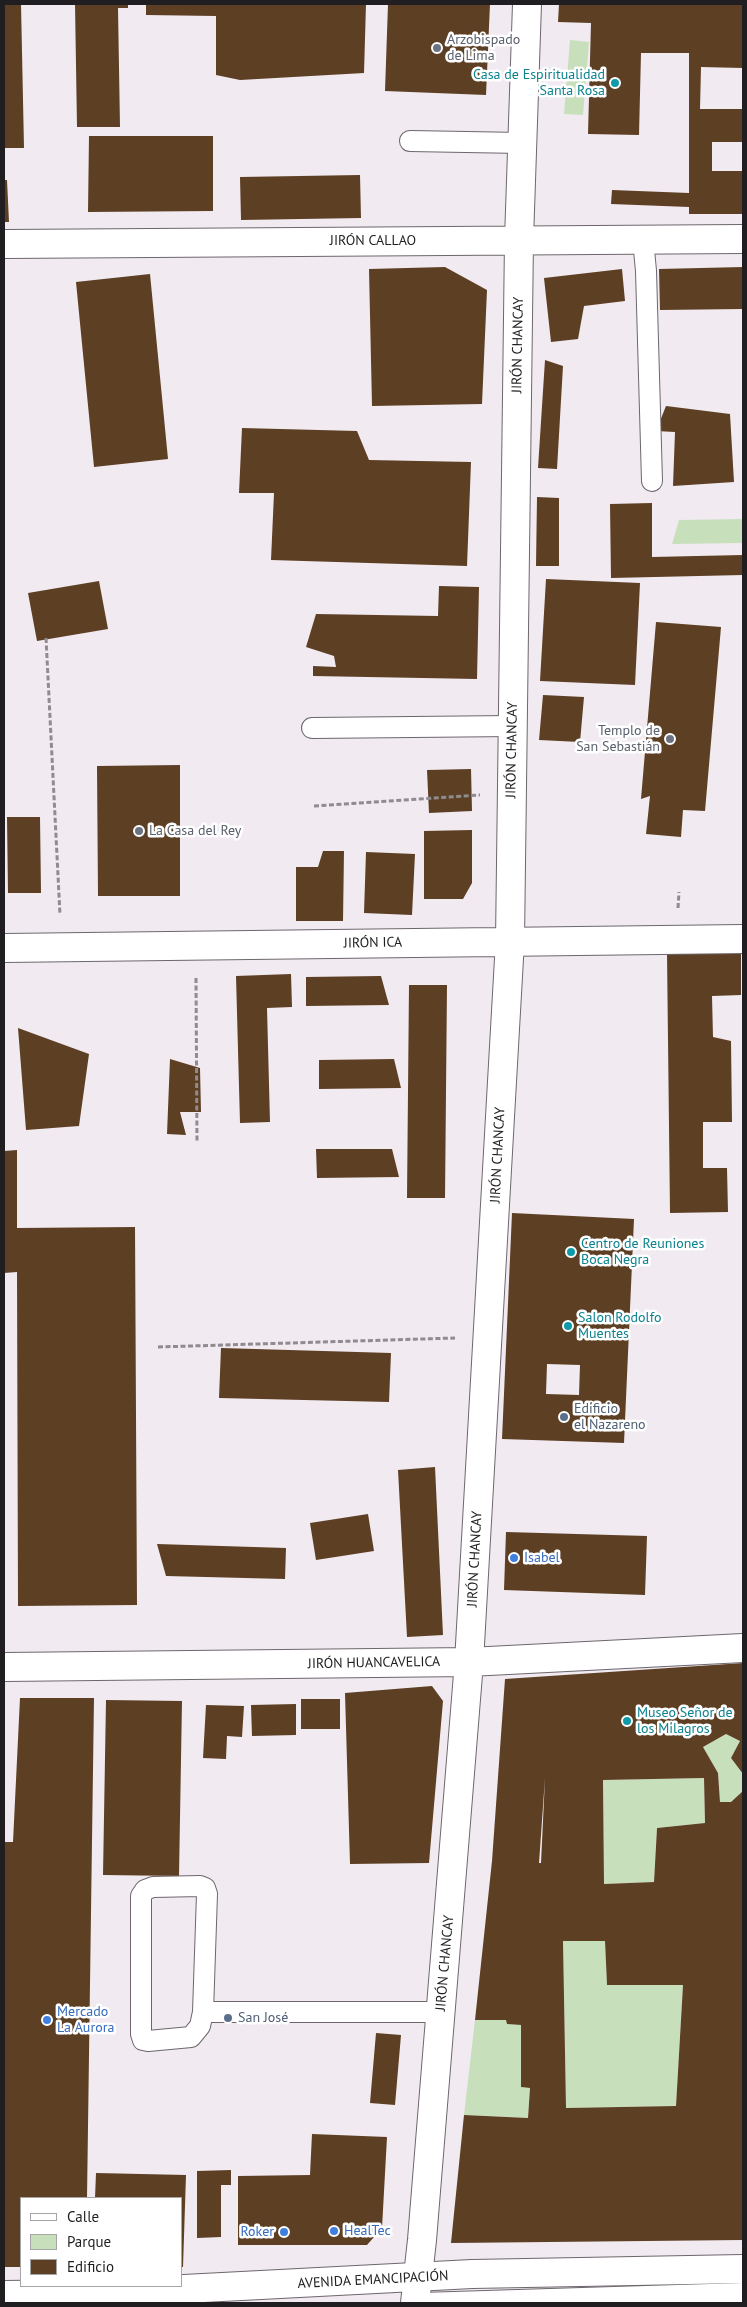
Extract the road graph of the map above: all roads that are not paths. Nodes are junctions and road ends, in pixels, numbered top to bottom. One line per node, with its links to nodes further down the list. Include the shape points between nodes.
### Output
1 (528, 4): 3 (street, JIRÓN CHANCAY)
2 (410, 141): 3 (lane)
3 (522, 143): 6 (street, JIRÓN CHANCAY)
4 (743, 238): 5 (street, JIRÓN CALLAO)
5 (643, 239): 6 (street, JIRÓN CALLAO); 8 (lane)
6 (519, 240): 7 (street, JIRÓN CALLAO); 9 (street, JIRÓN CHANCAY)
7 (4, 244)
8 (652, 481)
9 (513, 726): 10 (lane); 12 (street, JIRÓN CHANCAY)
10 (312, 728)
11 (743, 939): 12 (street, JIRÓN ICA)
12 (510, 941): 13 (street, JIRÓN ICA); 15 (street, JIRÓN CHANCAY)
13 (4, 948)
14 (743, 1648): 15 (street, JIRÓN HUANCAVELICA)
15 (469, 1662): 16 (street, JIRÓN HUANCAVELICA); 18 (street, JIRÓN CHANCAY)
16 (4, 1667)
17 (203, 2012): 17 (lane, via 200,2026 191,2037 148,2042 140,2034 141,1896 145,1890 205,1888); 18 (lane)
18 (441, 2012): 20 (street, JIRÓN CHANCAY)
19 (743, 2269): 20 (street, AVENIDA EMANCIPACIÓN)
20 (416, 2290): 22 (street, AVENIDA EMANCIPACIÓN)
21 (743, 2293): 23 (lane)
22 (4, 2295)
23 (421, 2303)

